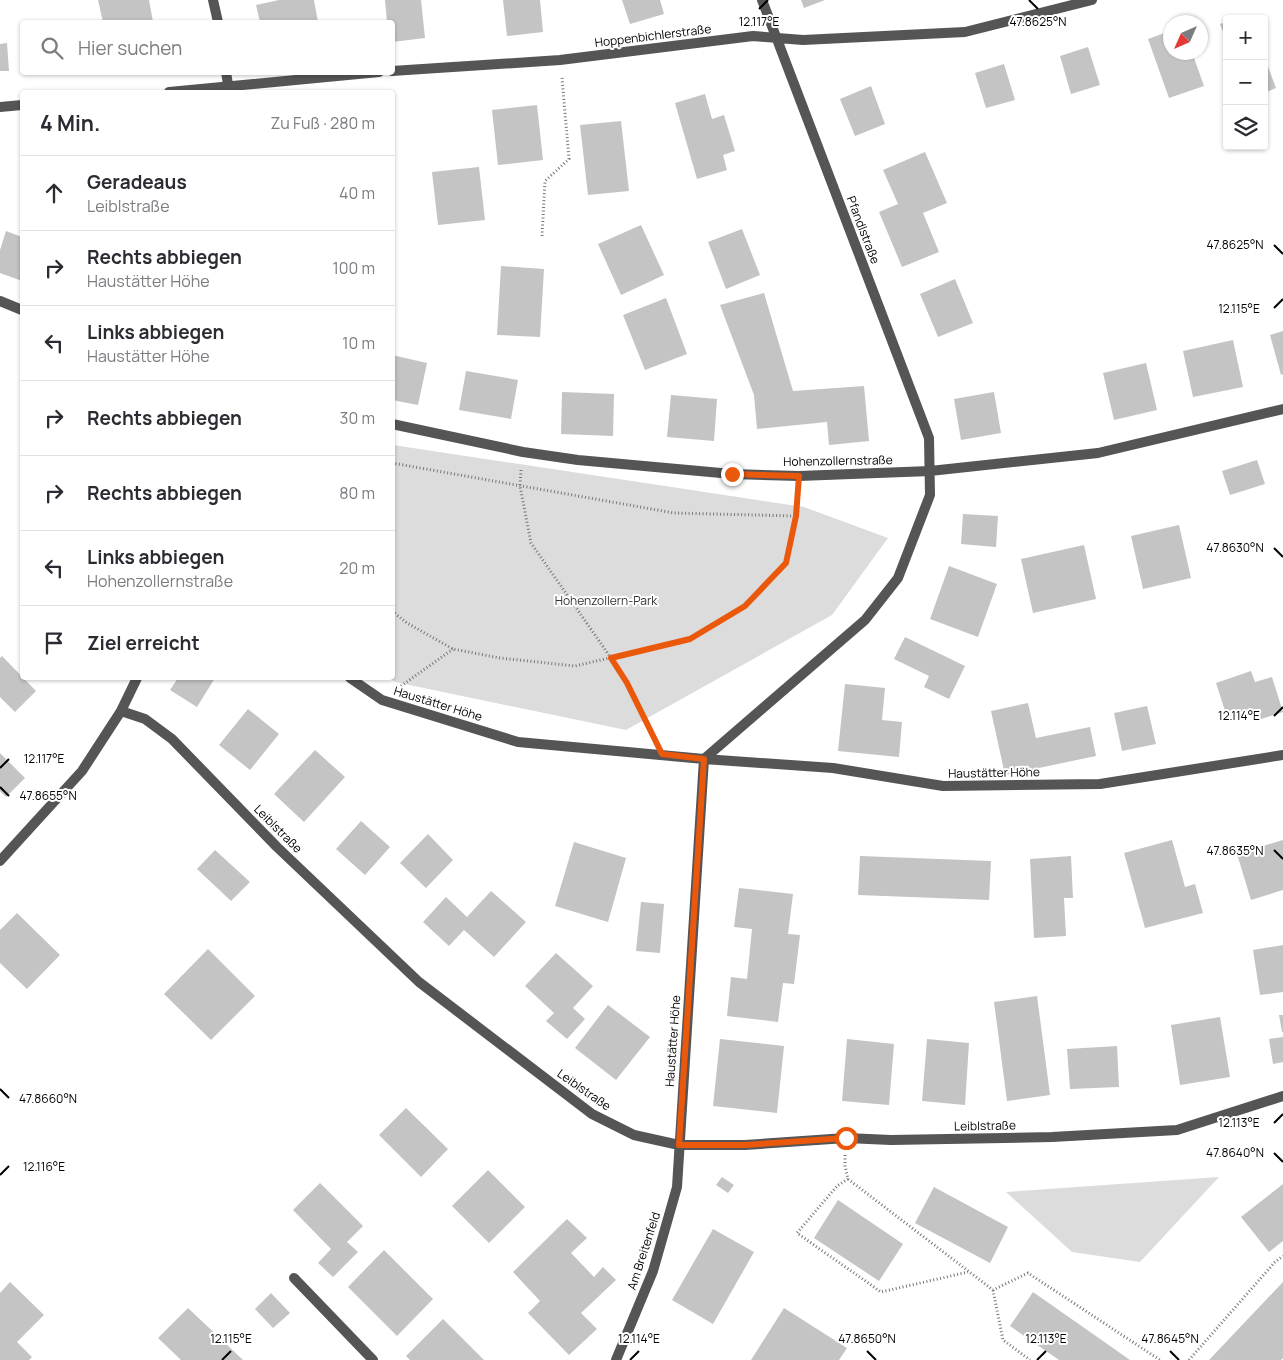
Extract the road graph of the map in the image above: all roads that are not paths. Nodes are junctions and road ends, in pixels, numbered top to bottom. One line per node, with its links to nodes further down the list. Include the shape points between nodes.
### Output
1 (213, 0): 4 (street)
2 (762, 0): 5 (street, Pfandlstraße)
3 (1092, 0): 5 (street, Hoppenbichlerstraße, via 965,32 803,40)
4 (218, 20)
5 (776, 38): 6 (street, Hoppenbichlerstraße, via 753,36 560,60); 17 (street, Pfandlstraße, via 928,438)
6 (395, 71)
7 (227, 75): 9 (street)
8 (353, 75): 9 (street)
9 (229, 89): 10 (street)
10 (209, 90)
11 (20, 105): 12 (street)
12 (0, 107)
13 (0, 301): 14 (street)
14 (20, 309)
15 (1283, 409): 17 (street, Hohenzollernstraße, via 1098,453)
16 (395, 425): 17 (street, Hohenzollernstraße, via 523,452 652,468 799,476)
17 (930, 471): 22 (street, via 930,495 898,578 865,620)
18 (136, 680): 20 (street)
19 (353, 680): 22 (street, Haustätter Höhe, via 382,700 518,742)
20 (121, 711): 23 (street, via 82,771); 25 (street, Leiblstraße, via 145,719 172,739 277,847 420,982 592,1114 634,1135)
21 (1283, 755): 22 (street, Haustätter Höhe, via 1100,784 943,786 833,768)
22 (704, 759): 25 (street, Haustätter Höhe)
23 (0, 861)
24 (1283, 1096): 25 (street, Leiblstraße, via 1177,1130 1052,1137 846,1138 745,1145)
25 (679, 1145): 28 (street, Am Breitenfeld, via 677,1187 655,1262)
26 (294, 1278): 27 (street)
27 (373, 1360)
28 (616, 1360)

